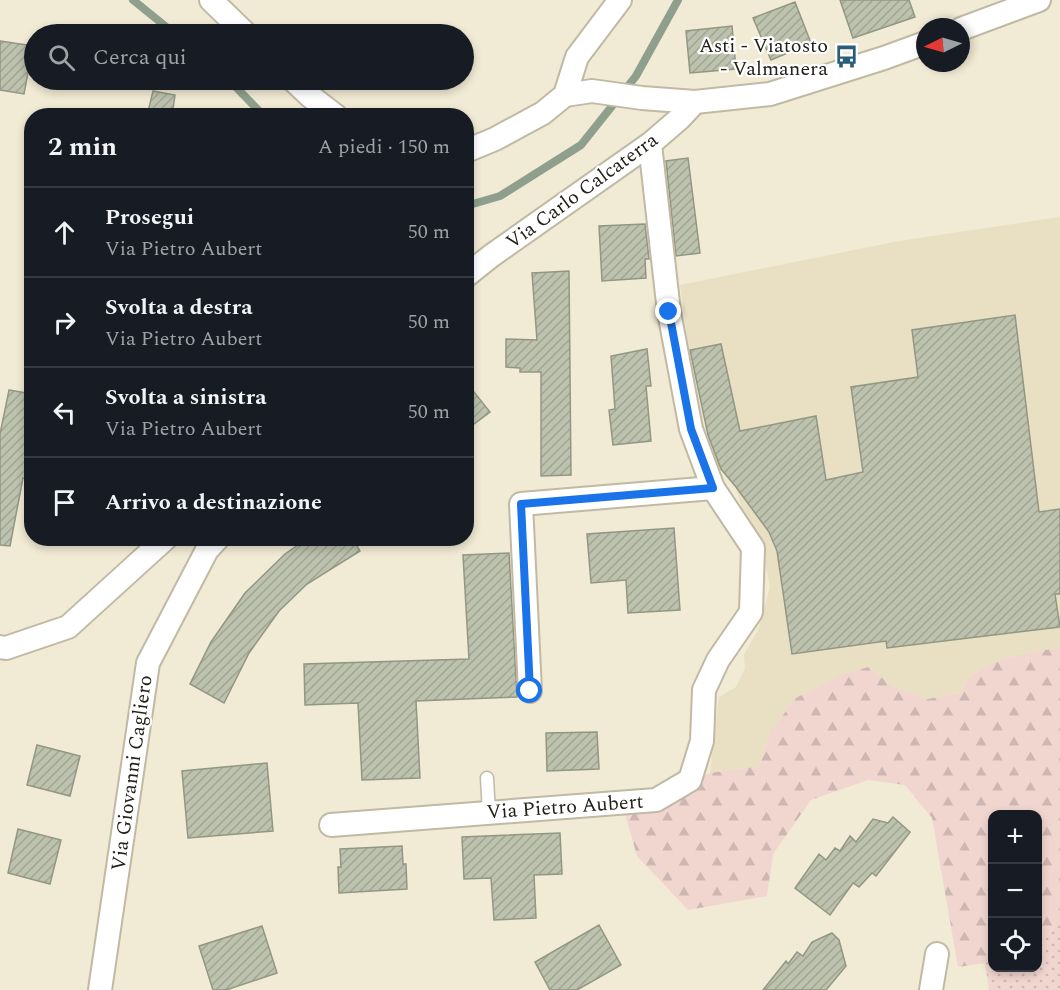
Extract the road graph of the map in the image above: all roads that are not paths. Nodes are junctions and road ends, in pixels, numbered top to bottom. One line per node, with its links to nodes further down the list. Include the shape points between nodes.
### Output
1 (211, 0): 4 (street)
2 (620, 0): 8 (street, via 577,57)
3 (1039, 0): 5 (street)
4 (236, 24)
5 (970, 26)
6 (916, 46): 9 (street, via 770,94)
7 (304, 90): 10 (street)
8 (565, 95): 9 (street, via 592,91); 12 (street, via 543,113)
9 (695, 102): 11 (street, Via Carlo Calcaterra)
10 (326, 108)
11 (650, 144): 13 (street, Via Carlo Calcaterra); 14 (street, Via Pietro Aubert, via 669,312 691,429)
12 (474, 148)
13 (474, 270)
14 (713, 488): 18 (street, via 521,504); 20 (street, Via Pietro Aubert, via 753,548 751,612 718,660 704,690 702,741 690,780 656,800)
15 (157, 546): 17 (street, via 68,627)
16 (211, 546): 23 (street, Via Giovanni Cagliero, via 148,663)
17 (0, 647)
18 (530, 691)
19 (487, 778): 20 (lane)
20 (489, 813): 21 (street, Via Pietro Aubert)
21 (332, 825)
22 (937, 954): 24 (street)
23 (100, 990)
24 (931, 990)

